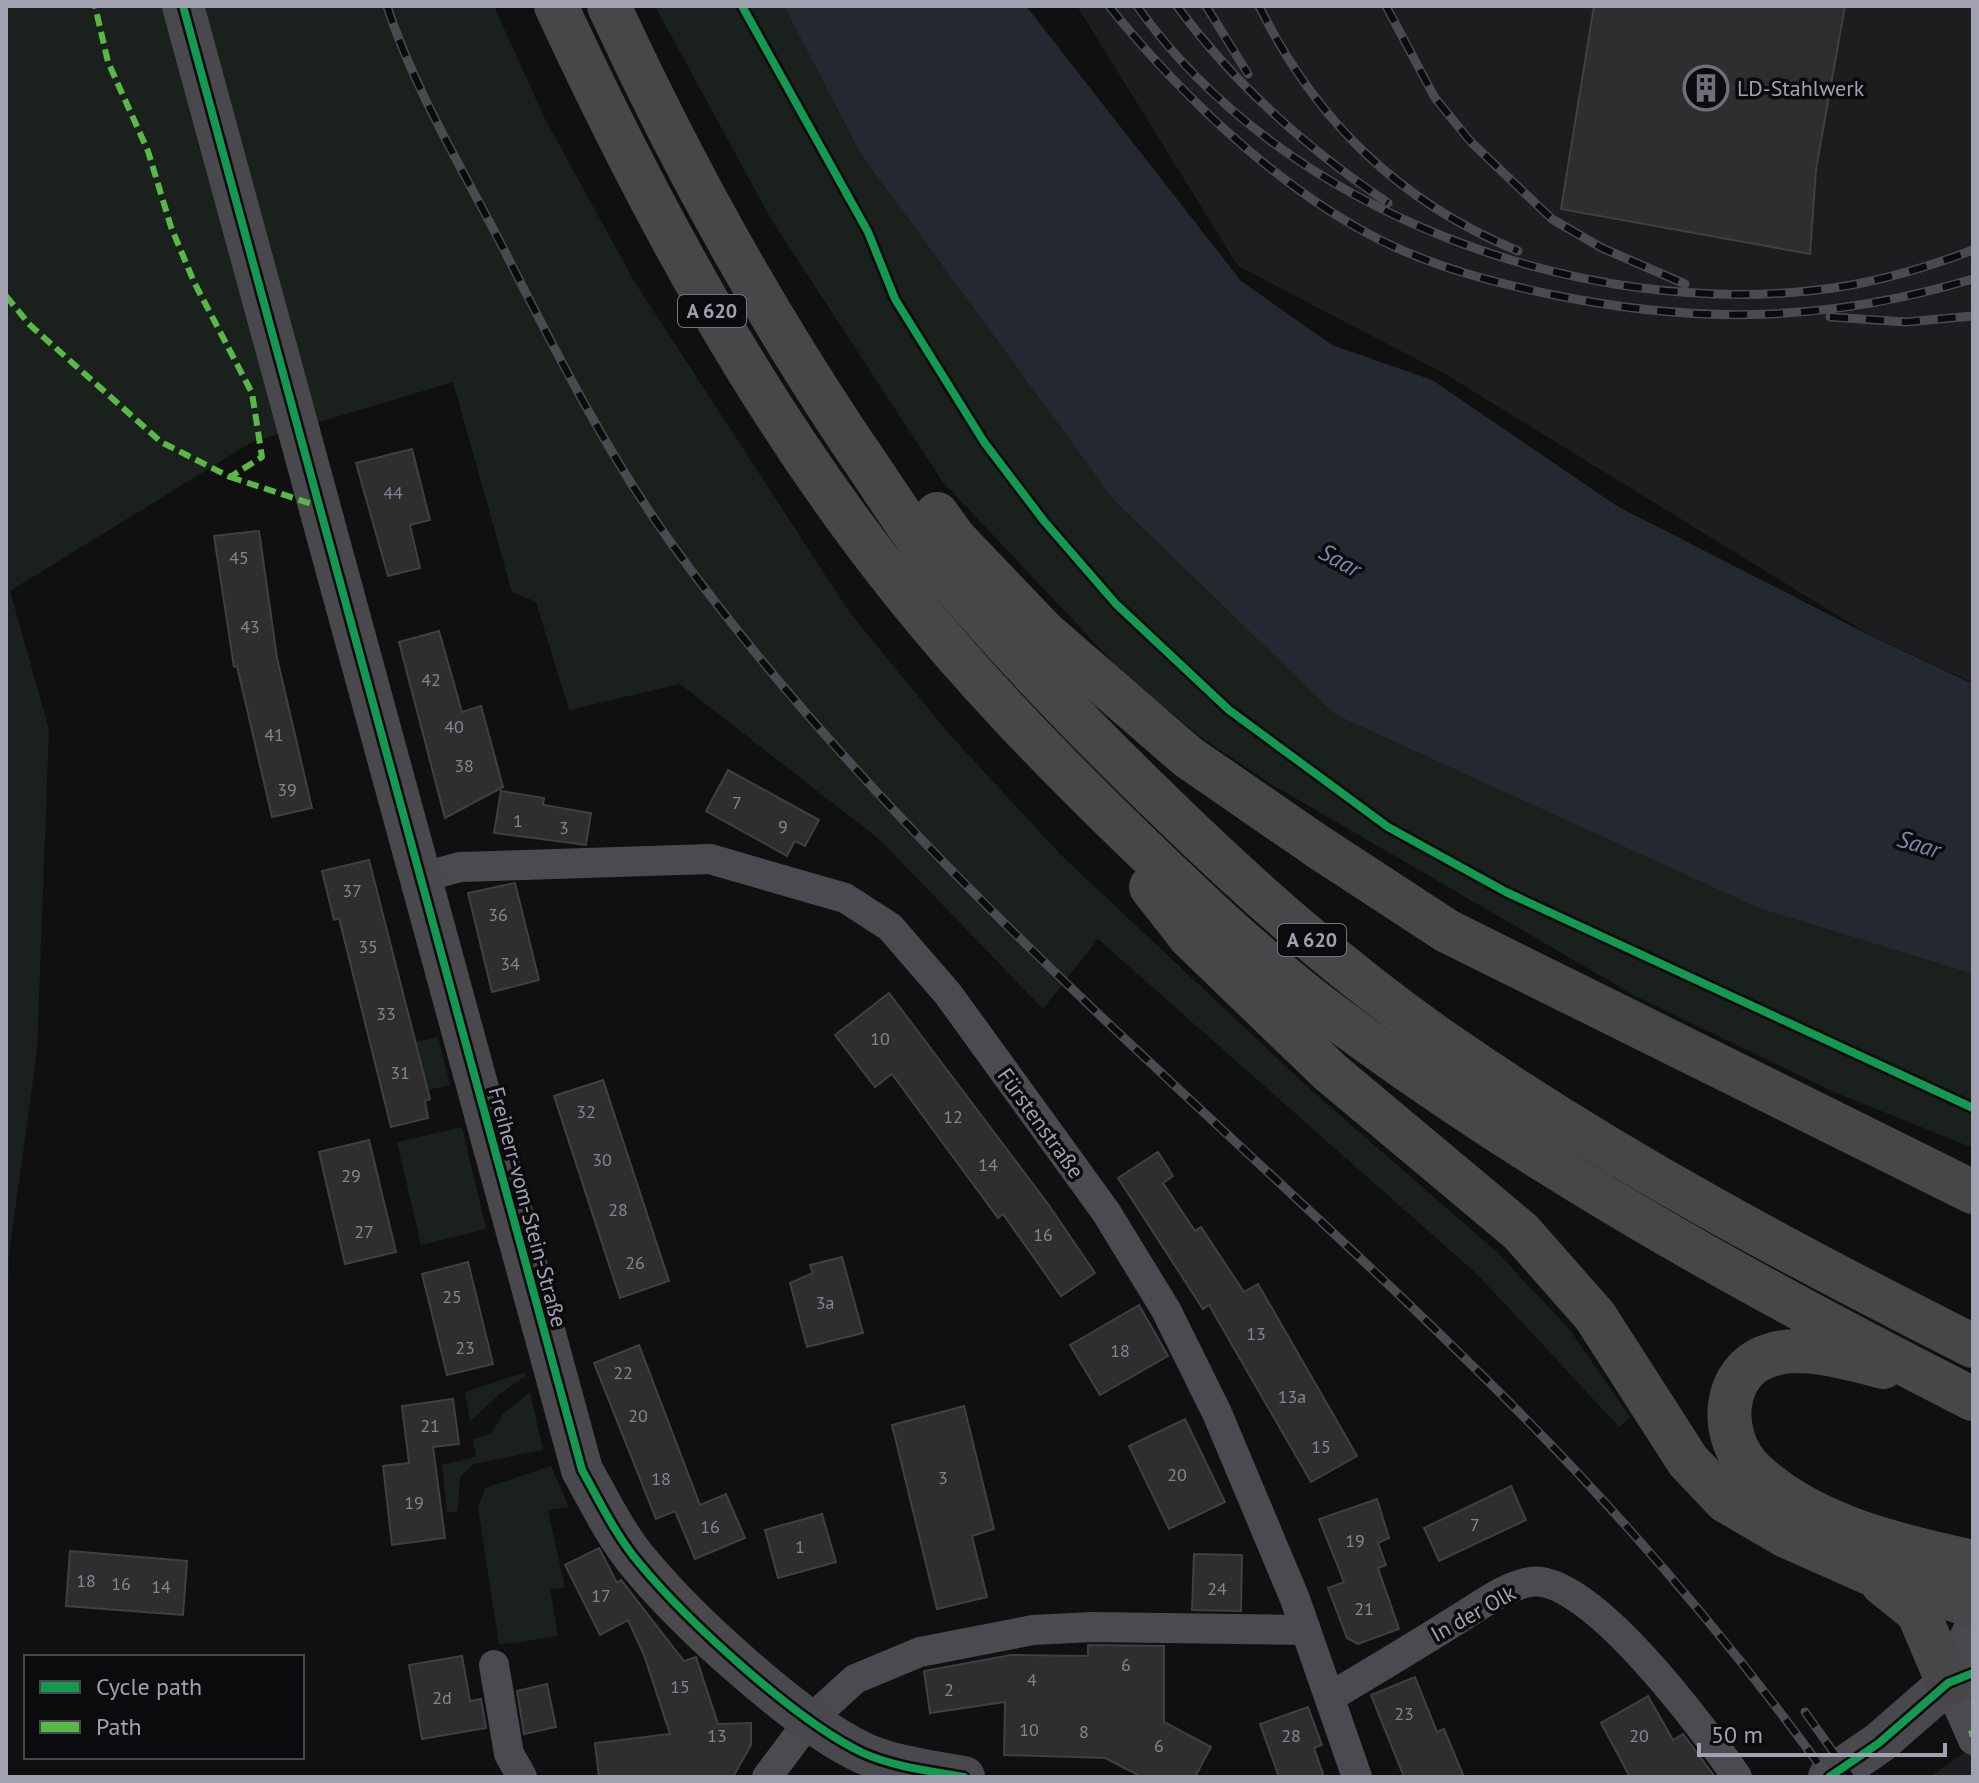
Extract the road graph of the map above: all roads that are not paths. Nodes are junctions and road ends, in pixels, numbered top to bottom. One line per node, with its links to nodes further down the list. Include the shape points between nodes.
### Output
1 (183, 6): 6 (street, Freiherr-vom-Stein-Straße)
2 (556, 6): 5 (highway, A 620, via 618,140 704,299 806,461 904,593)
3 (609, 6): 4 (highway, A 620, via 663,124)
4 (797, 360): 7 (highway, via 873,427 955,539 1044,632 1188,757 1447,931); 8 (highway, A 620, via 930,555 1012,651 1225,865 1345,968 1449,1046 1646,1173 1763,1240)
5 (1045, 753): 9 (highway, A 620, via 1208,910 1312,1000 1417,1078 1608,1203); 11 (highway, via 1190,937 1330,1072 1521,1232 1595,1316 1688,1461 1726,1501 1786,1536)
6 (423, 877): 13 (street, Fürstenstraße, via 460,867 710,859 845,898 890,927 948,994 1106,1212 1166,1310 1217,1413); 18 (street, Freiherr-vom-Stein-Straße, via 582,1470 639,1564 715,1640)
7 (1973, 1192)
8 (1973, 1346)
9 (1956, 1390): 10 (highway, via 1854,1359 1787,1351 1743,1372 1734,1387 1728,1421 1730,1440 1751,1470 1799,1503 1885,1540)
10 (1973, 1562)
11 (1867, 1572): 12 (highway); 16 (highway, via 1918,1612)
12 (1973, 1606)
13 (1306, 1630): 17 (street, Fürstenstraße); 18 (street, via 1033,1630 920,1652 855,1679)
14 (1973, 1633): 16 (street)
15 (494, 1665): 20 (street, via 509,1754)
16 (1960, 1678): 19 (street); 25 (street)
17 (1330, 1697): 23 (street, Fürstenstraße); 24 (street, In der Olk, via 1490,1600 1531,1581 1562,1588 1621,1633 1697,1719)
18 (809, 1721): 21 (street); 22 (street, Freiherr-vom-Stein-Straße, via 864,1754)
19 (1973, 1740)
20 (522, 1777)
21 (767, 1777)
22 (964, 1777)
23 (1357, 1777)
24 (1737, 1777)
25 (1829, 1777)

